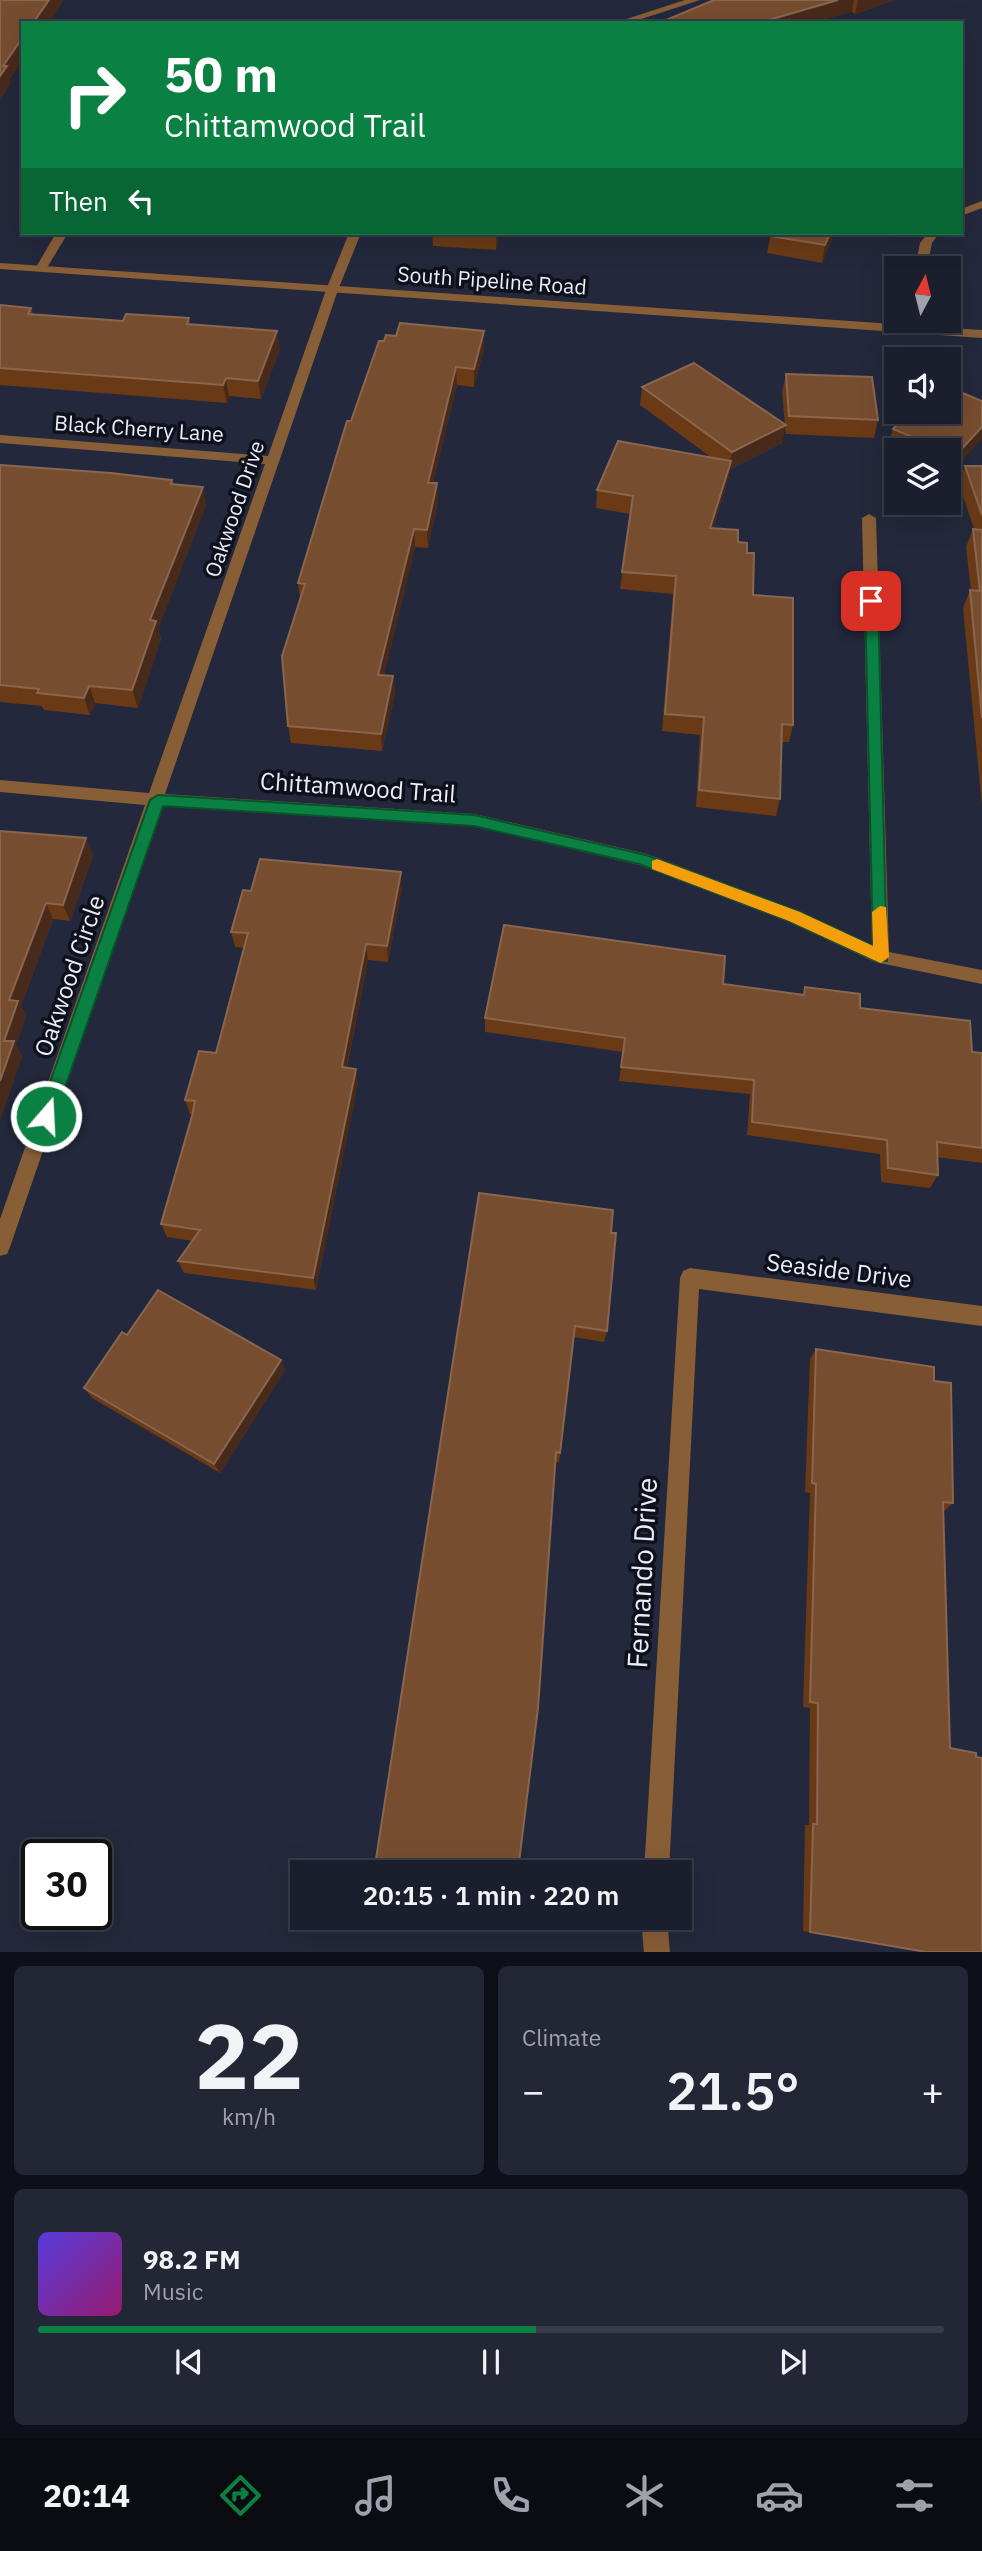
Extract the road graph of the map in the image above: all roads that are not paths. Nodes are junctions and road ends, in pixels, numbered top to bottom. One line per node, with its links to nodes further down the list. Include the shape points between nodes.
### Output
1 (695, 0): 2 (street)
2 (625, 21)
3 (982, 204): 4 (street)
4 (963, 212)
5 (61, 235): 10 (street)
6 (354, 235): 11 (street, Oakwood Drive)
7 (932, 235): 8 (street)
8 (923, 256)
9 (0, 267): 10 (street, South Pipeline Road)
10 (41, 269): 11 (street, South Pipeline Road)
11 (332, 290): 12 (street, South Pipeline Road); 16 (street, Oakwood Drive)
12 (884, 322)
13 (961, 331): 14 (street, South Pipeline Road)
14 (982, 334)
15 (0, 439): 16 (street, Black Cherry Lane)
16 (274, 461): 19 (street, Oakwood Drive)
17 (869, 518): 20 (street)
18 (0, 786): 19 (street, Chittamwood Trail)
19 (158, 800): 20 (street, Chittamwood Trail, via 474,820 641,859 795,917); 22 (street, Oakwood Circle)
20 (881, 957): 21 (street, Chittamwood Trail)
21 (982, 976)
22 (0, 1247)
23 (690, 1278): 24 (street, Seaside Drive); 25 (street, Fernando Drive)
24 (982, 1316)
25 (657, 1860)
26 (655, 1930): 27 (street)
27 (657, 1952)

